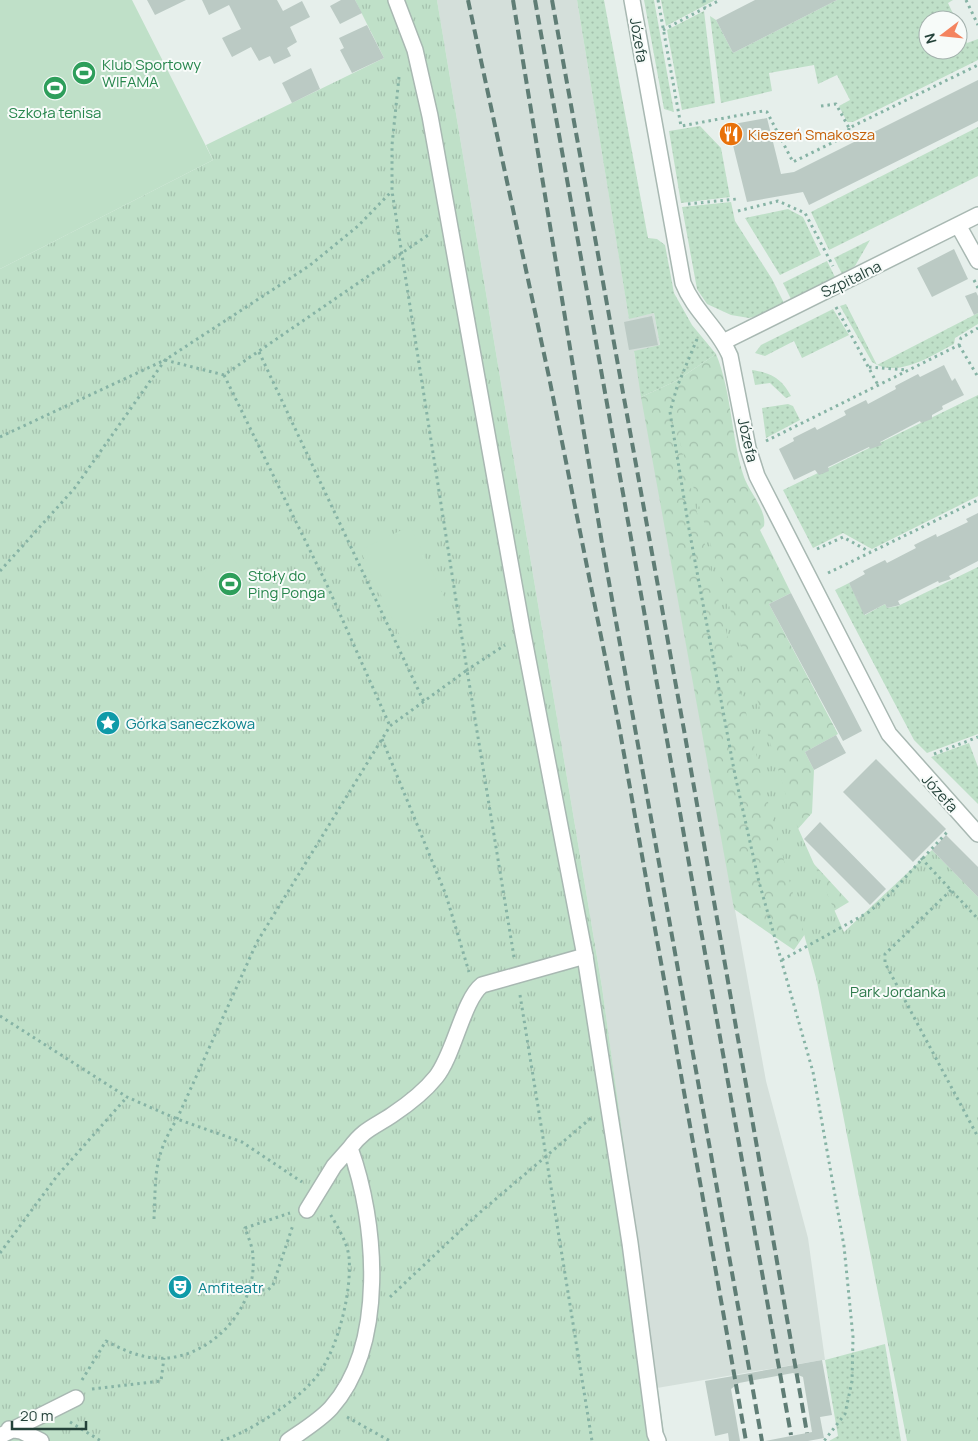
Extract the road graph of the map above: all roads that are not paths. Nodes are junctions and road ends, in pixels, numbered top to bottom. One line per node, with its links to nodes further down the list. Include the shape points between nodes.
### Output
1 (396, 0): 8 (street, via 423,82 522,634)
2 (632, 0): 6 (street, Józefa, via 683,283 691,301)
3 (978, 215): 4 (street, Szpitalna)
4 (958, 225): 5 (street); 6 (street, Szpitalna)
5 (978, 261)
6 (723, 342): 7 (street, Józefa, via 732,362 748,448 762,488 889,734)
7 (978, 834)
8 (584, 956): 9 (street, via 482,985 474,992 436,1077 417,1097 360,1134); 15 (street)
9 (350, 1148): 10 (street, via 334,1166); 14 (street, via 358,1171 371,1242 373,1280 367,1320 349,1381 331,1408)
10 (307, 1210)
11 (76, 1398): 12 (street)
12 (5, 1433): 13 (street, via 21,1431)
13 (41, 1441)
14 (288, 1441)
15 (658, 1441)

